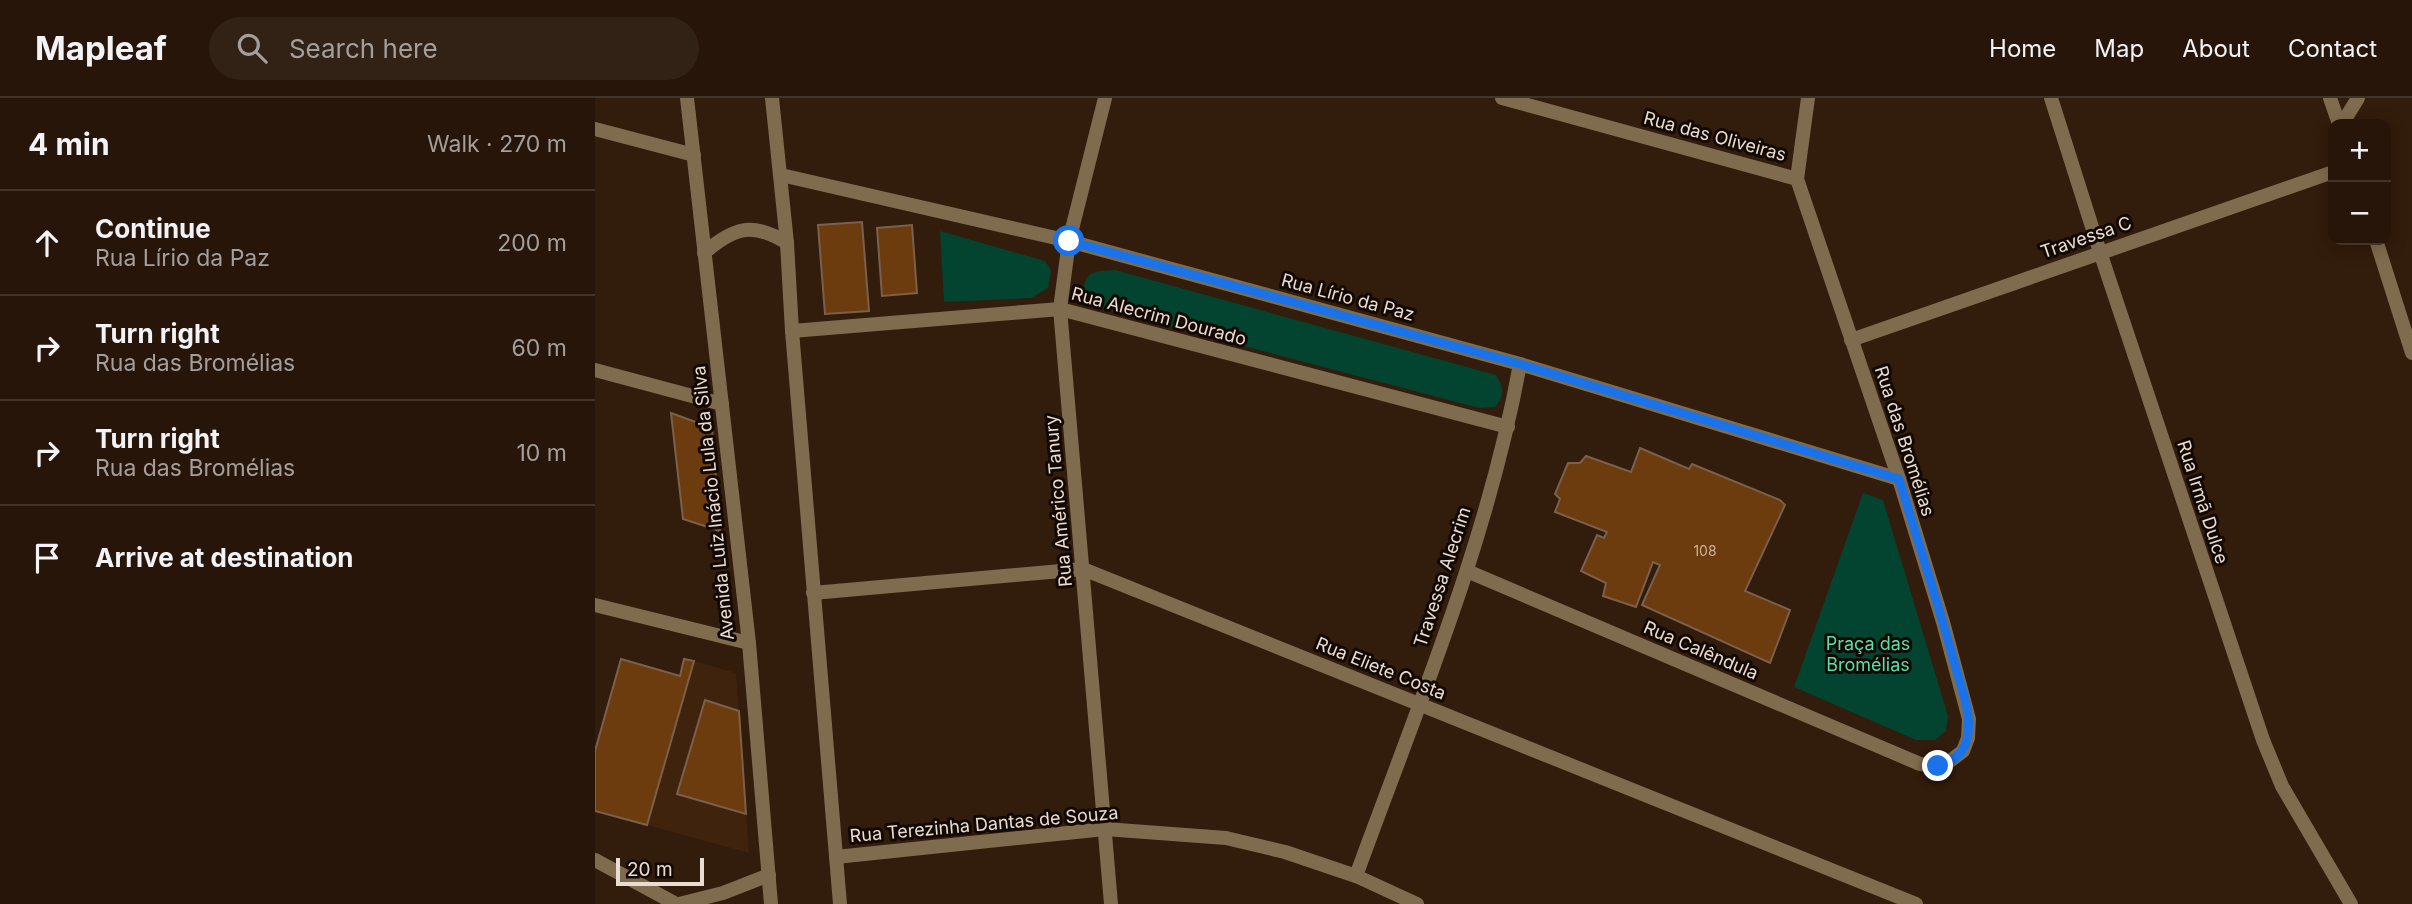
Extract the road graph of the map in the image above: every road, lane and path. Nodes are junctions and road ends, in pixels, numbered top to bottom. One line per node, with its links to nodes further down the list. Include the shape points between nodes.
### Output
1 (687, 98): 12 (street, Avenida Luiz Inácio Lula da Silva)
2 (772, 98): 14 (street)
3 (1105, 98): 16 (street, Rua Américo Tanury)
4 (1502, 98): 15 (street, Rua das Oliveiras)
5 (1808, 98): 15 (street, Rua das Bromélias)
6 (2051, 98): 19 (street, Rua Irmã Dulce)
7 (2330, 98): 9 (street)
8 (2358, 98): 10 (street)
9 (2339, 119)
10 (2344, 119)
11 (595, 129): 12 (street)
12 (694, 155): 20 (street, Avenida Luiz Inácio Lula da Silva)
13 (2328, 174): 19 (street, Travessa C)
14 (781, 175): 16 (street, Rua Lírio da Paz); 17 (street)
15 (1797, 179): 23 (street, Rua das Bromélias)
16 (1069, 241): 21 (street, Rua Américo Tanury); 25 (street, Rua Lírio da Paz)
17 (787, 243): 20 (street, via 760,229 743,229 722,237); 22 (street)
18 (2378, 245): 24 (street)
19 (2100, 252): 23 (street, Travessa C); 48 (street, Rua Irmã Dulce, via 2263,740 2282,786)
20 (704, 253): 27 (street, Avenida Luiz Inácio Lula da Silva)
21 (1061, 309): 22 (street, Rua Alecrim Dourado); 28 (street, Rua Alecrim Dourado); 30 (street, Rua Américo Tanury)
22 (792, 331): 32 (street)
23 (1851, 340): 29 (street, Rua das Bromélias)
24 (2412, 354)
25 (1520, 364): 28 (street, Travessa Alecrim); 29 (street, Rua Lírio da Paz)
26 (595, 370): 27 (street)
27 (722, 404): 34 (street, Avenida Luiz Inácio Lula da Silva)
28 (1508, 427): 31 (street, Travessa Alecrim)
29 (1899, 479): 36 (street, Rua das Bromélias, via 1969,719 1963,751 1946,764)
30 (1083, 569): 32 (street, Rua Eliete Costa); 35 (street, Rua Eliete Costa); 37 (street, Rua Américo Tanury)
31 (1467, 571): 35 (street, Travessa Alecrim); 36 (street, Rua Calêndula)
32 (813, 593): 38 (street)
33 (595, 605): 34 (street)
34 (749, 643): 40 (street, Avenida Luiz Inácio Lula da Silva)
35 (1419, 704): 41 (street, Travessa Alecrim); 47 (street, Rua Eliete Costa)
36 (1920, 764)
37 (1105, 829): 38 (street, Rua Terezinha Dantas de Souza); 41 (street, Rua Terezinha Dantas de Souza, via 1226,838); 45 (street, Rua Américo Tanury)
38 (836, 857): 44 (street)
39 (595, 860): 42 (street)
40 (769, 875): 42 (street); 43 (street, Avenida Luiz Inácio Lula da Silva)
41 (1356, 876): 46 (street, Rua Terezinha Dantas de Souza)
42 (677, 904)
43 (771, 904)
44 (840, 904)
45 (1111, 904)
46 (1417, 904)
47 (1916, 904)
48 (2351, 904)

